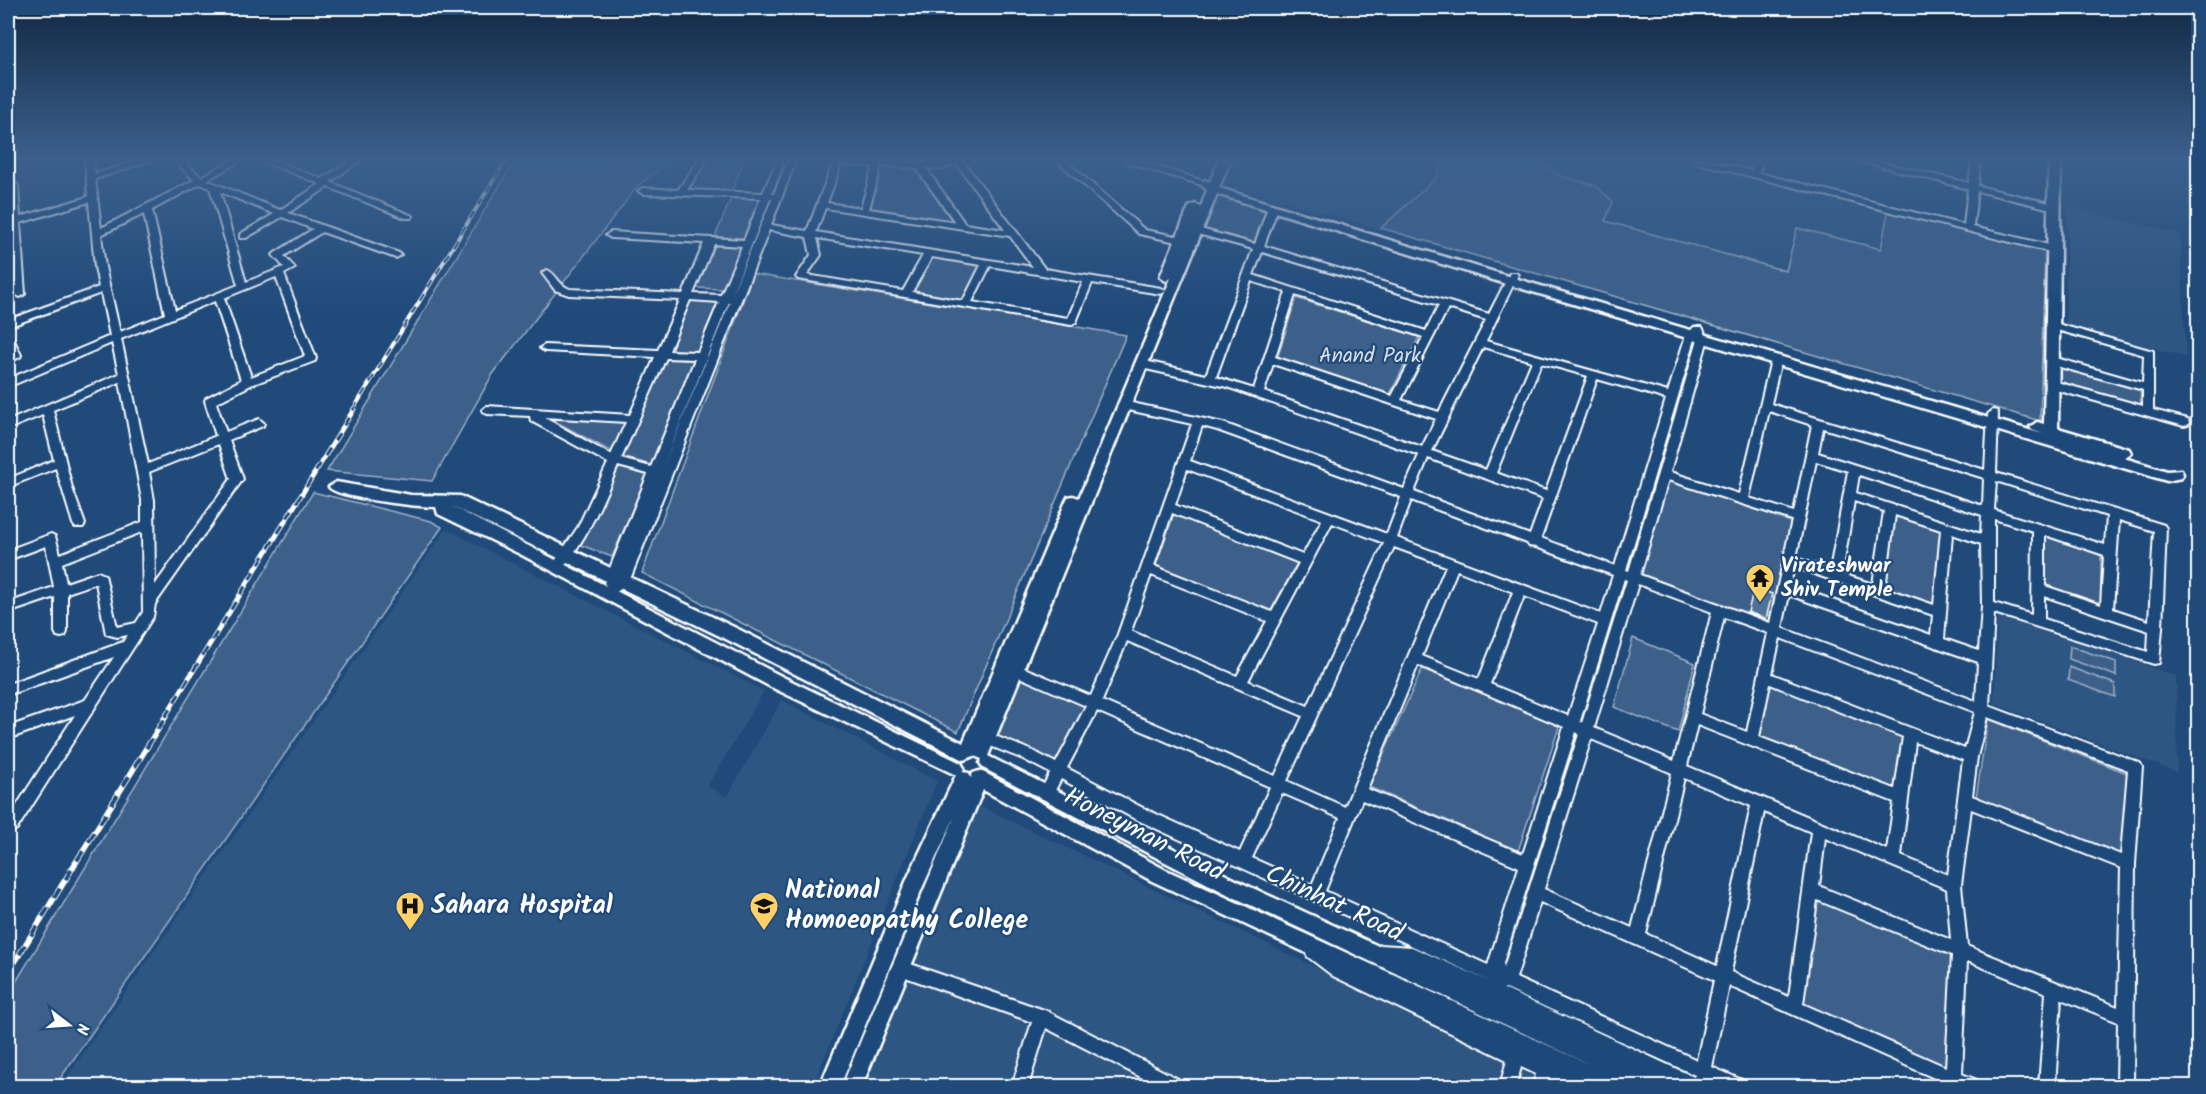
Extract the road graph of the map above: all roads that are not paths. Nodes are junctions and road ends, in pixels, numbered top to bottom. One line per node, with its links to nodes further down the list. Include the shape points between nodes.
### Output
1 (51, 211): 28 (street)
2 (95, 211): 34 (street)
3 (143, 211): 34 (street)
4 (147, 211): 64 (street)
5 (221, 211): 53 (street)
6 (274, 211): 26 (street)
7 (285, 211): 26 (street)
8 (396, 211): 27 (street)
9 (764, 211): 41 (street)
10 (769, 211): 31 (street)
11 (820, 211): 35 (street)
12 (858, 211): 25 (street)
13 (951, 211): 30 (street)
14 (996, 211): 36 (street)
15 (1118, 211): 39 (street, via 1142,232)
16 (1196, 211): 39 (street)
17 (1203, 211): 33 (street)
18 (1272, 211): 42 (street)
19 (1276, 211): 51 (street)
20 (1295, 211): 51 (street)
21 (1901, 211): 43 (street)
22 (1914, 211): 29 (street)
23 (1970, 211): 29 (street)
24 (2055, 211): 43 (street)
25 (864, 212): 30 (street)
26 (281, 214): 32 (street); 38 (street)
27 (408, 216)
28 (11, 223): 57 (street)
29 (1969, 225): 43 (street)
30 (962, 226): 36 (street)
31 (765, 227): 35 (street); 61 (street)
32 (321, 228): 45 (street); 48 (street, via 278,255 290,268)
33 (1197, 231): 42 (street); 81 (street)
34 (97, 233): 54 (street)
35 (811, 234): 44 (street); 58 (street, via 816,255 801,277)
36 (1013, 234): 47 (street)
37 (611, 235): 40 (street)
38 (243, 236)
39 (1181, 240): 55 (street)
40 (710, 241): 41 (street); 60 (street)
41 (748, 243): 61 (street)
42 (1260, 248): 50 (street); 63 (street)
43 (2055, 249): 67 (street)
44 (929, 253): 46 (street); 58 (street)
45 (396, 255)
46 (987, 263): 47 (street); 62 (street)
47 (1041, 271): 52 (street)
48 (279, 273): 53 (street); 85 (street, via 311,358)
49 (547, 273): 60 (street, via 558,288 569,292)
50 (1248, 278): 56 (street); 84 (street)
51 (1512, 278): 65 (street); 68 (street)
52 (1089, 279): 55 (street); 62 (street, via 1071,322)
53 (243, 287): 59 (street)
54 (105, 288): 66 (street); 70 (street)
55 (1161, 291): 191 (street)
56 (1291, 291): 69 (street); 77 (street)
57 (20, 294)
58 (906, 294): 62 (street)
59 (219, 297): 64 (street); 85 (street)
60 (687, 297): 61 (street); 74 (street)
61 (730, 299): 76 (street); 115 (street)
62 (966, 304)
63 (1445, 304): 65 (street); 69 (street)
64 (171, 316): 70 (street)
65 (1492, 318): 72 (street)
66 (8, 324)
67 (2054, 326): 80 (street); 88 (street, via 2149,353)
68 (1697, 334): 79 (street); 90 (street); 100 (street); 116 (street)
69 (1429, 335): 91 (street)
70 (116, 337): 82 (street); 86 (street)
71 (8, 338): 75 (street)
72 (1479, 342): 78 (street); 98 (street)
73 (545, 348): 74 (street)
74 (663, 354): 76 (street); 99 (street)
75 (16, 355)
76 (702, 356): 115 (street)
77 (1270, 359): 89 (street); 91 (street)
78 (1538, 359): 83 (street); 117 (street)
79 (1776, 360): 93 (street); 100 (street)
80 (2053, 361): 87 (street); 88 (street)
81 (1141, 364): 84 (street); 92 (street)
82 (124, 376): 94 (street); 114 (street)
83 (1593, 376): 90 (street); 123 (street)
84 (1210, 380): 89 (street)
85 (247, 382): 107 (street, via 210,401)
86 (8, 383)
87 (2053, 385): 96 (street); 106 (street)
88 (2148, 387): 96 (street)
89 (1258, 394): 108 (street)
90 (1673, 397): 136 (street)
91 (1395, 401): 98 (street)
92 (1123, 405): 101 (street); 176 (street)
93 (1765, 406): 104 (street); 124 (street)
94 (47, 409): 105 (street); 111 (street)
95 (487, 410): 97 (street)
96 (2148, 412): 102 (street)
97 (537, 413): 99 (street); 110 (street, via 535,417)
98 (1441, 417): 108 (street)
99 (634, 418): 110 (street)
100 (1993, 420): 106 (street); 118 (street)
101 (1197, 421): 112 (street); 122 (street)
102 (2184, 422)
103 (259, 423): 107 (street)
104 (1818, 424): 109 (street); 118 (street)
105 (8, 425)
106 (2049, 436): 106 (street, via 2166,466 2176,474 2167,476)
107 (222, 438): 114 (street); 158 (street, via 237,479)
108 (1425, 453): 117 (street); 122 (street)
109 (1811, 455): 113 (street); 130 (street)
110 (614, 461): 115 (street); 143 (street)
111 (60, 462): 119 (street); 132 (street)
112 (1184, 463): 125 (street); 129 (street)
113 (1854, 469): 121 (street); 127 (street)
114 (143, 470): 133 (street)
115 (660, 473): 151 (street)
116 (1663, 474): 124 (street); 131 (street)
117 (1490, 475): 123 (street)
118 (1990, 477): 127 (street); 128 (street)
119 (8, 483)
120 (336, 487): 143 (street, via 444,502 442,510)
121 (1849, 495): 126 (street); 149 (street)
122 (1405, 496): 138 (street); 139 (street)
123 (1548, 496): 139 (street)
124 (1743, 500): 130 (street)
125 (1168, 507): 144 (street); 147 (street)
126 (1890, 509): 134 (street); 156 (street)
127 (1989, 513): 135 (street); 137 (street)
128 (2113, 514): 140 (street); 168 (street, via 2160,528)
129 (1329, 518): 138 (street); 144 (street)
130 (1799, 518): 145 (street)
131 (1649, 522): 136 (street); 150 (street)
132 (79, 524)
133 (148, 525): 142 (street); 158 (street)
134 (1947, 527): 137 (street); 162 (street)
135 (2039, 528): 140 (street); 153 (street)
136 (1630, 531): 148 (street)
137 (1988, 541): 159 (street)
138 (1390, 542): 146 (street); 184 (street)
139 (1533, 543): 148 (street)
140 (2111, 552): 163 (street)
141 (8, 555): 142 (street, via 51,539)
142 (57, 560): 154 (street)
143 (562, 561): 151 (street); 157 (street)
144 (1306, 561): 164 (street)
145 (1790, 561): 149 (street); 152 (street)
146 (1453, 565): 155 (street); 174 (street)
147 (1147, 568): 164 (street); 171 (street)
148 (1618, 573): 150 (street); 165 (street)
149 (1835, 576): 156 (street)
150 (1633, 578): 161 (street); 187 (street)
151 (617, 579): 157 (street); 191 (street)
152 (1784, 588): 170 (street); 172 (street)
153 (2038, 589): 163 (street); 166 (street)
154 (61, 590): 160 (street); 167 (street, via 101,578 110,630); 169 (street)
155 (1520, 590): 165 (street); 179 (street)
156 (1878, 591): 162 (street)
157 (607, 593): 191 (street, via 777,682)
158 (149, 603): 167 (street, via 149,613)
159 (1988, 606): 166 (street); 175 (street)
160 (8, 609)
161 (1719, 610): 170 (street); 185 (street)
162 (1940, 612): 172 (street)
163 (2107, 612): 168 (street)
164 (1275, 619): 178 (street)
165 (1605, 621): 186 (street)
166 (2038, 621): 168 (street, via 2154,659)
167 (140, 627): 173 (street)
168 (2156, 627)
169 (61, 632)
170 (1775, 632): 177 (street); 183 (street)
171 (1124, 634): 178 (street); 182 (street)
172 (1937, 642): 175 (street)
173 (128, 646): 180 (street); 181 (street)
174 (1414, 658): 179 (street); 196 (street)
175 (1985, 659): 183 (street)
176 (1015, 669): 182 (street); 191 (street)
177 (1766, 677): 188 (street); 190 (street)
178 (1240, 683): 184 (street)
179 (1483, 686): 186 (street)
180 (8, 689)
181 (90, 704): 189 (street); 203 (street)
182 (1094, 704): 194 (street); 195 (street)
183 (1982, 710): 192 (street); 207 (street, via 2135,767)
184 (1311, 713): 195 (street)
185 (1693, 717): 190 (street); 193 (street)
186 (1572, 724): 187 (street); 206 (street)
187 (1587, 730): 193 (street); 210 (street)
188 (1910, 732): 192 (street); 198 (street)
189 (8, 733)
190 (1752, 740): 198 (street)
191 (973, 757): 194 (street); 197 (street, Chinhat Road); 213 (street, Honeyman Road, via 1158,875); 218 (street); 230 (street)
192 (1970, 757): 199 (street)
193 (1680, 768): 200 (street); 214 (street)
194 (1057, 771): 197 (street); 205 (street)
195 (1278, 785): 201 (street); 205 (street)
196 (1358, 792): 201 (street); 206 (street)
197 (1046, 794): 216 (street, Chinhat Road)
198 (1901, 798): 204 (street)
199 (1965, 800): 207 (street); 208 (street)
200 (1759, 802): 202 (street); 219 (street)
201 (1348, 815): 211 (street)
202 (1819, 827): 204 (street); 209 (street)
203 (9, 828)
204 (1893, 858): 208 (street)
205 (1243, 861): 211 (street)
206 (1527, 863): 220 (street, via 1495,963)
207 (2128, 864): 225 (street)
208 (1954, 885): 215 (street)
209 (1811, 890): 215 (street); 223 (street)
210 (1536, 892): 214 (street); 220 (street, via 1511,972)
211 (1316, 894): 212 (street)
212 (1399, 932): 217 (street); 220 (street)
213 (1293, 938): 226 (street, via 1338,971); 236 (street, Honeyman Road)
214 (1637, 938): 219 (street)
215 (1960, 950): 221 (street); 229 (street)
216 (1374, 952): 217 (street); 237 (street, Chinhat Road)
217 (1412, 955): 222 (street)
218 (899, 968): 224 (street); 231 (street)
219 (1723, 976): 223 (street); 228 (street)
220 (1500, 977): 222 (street); 228 (street)
221 (2054, 988): 225 (street); 241 (street)
222 (1495, 993): 238 (street)
223 (1795, 1008): 229 (street)
224 (1041, 1017): 232 (street); 233 (street)
225 (2124, 1017): 242 (street)
226 (1516, 1056): 227 (street); 234 (street)
227 (1543, 1078): 235 (street)
228 (1703, 1079): 239 (street)
229 (1954, 1079): 240 (street)
230 (830, 1086)
231 (852, 1086)
232 (1020, 1086)
233 (1174, 1086)
234 (1508, 1086)
235 (1580, 1086)
236 (1614, 1086)
237 (1659, 1086)
238 (1695, 1086)
239 (1736, 1086)
240 (1971, 1086)
241 (2047, 1086)
242 (2125, 1086)

